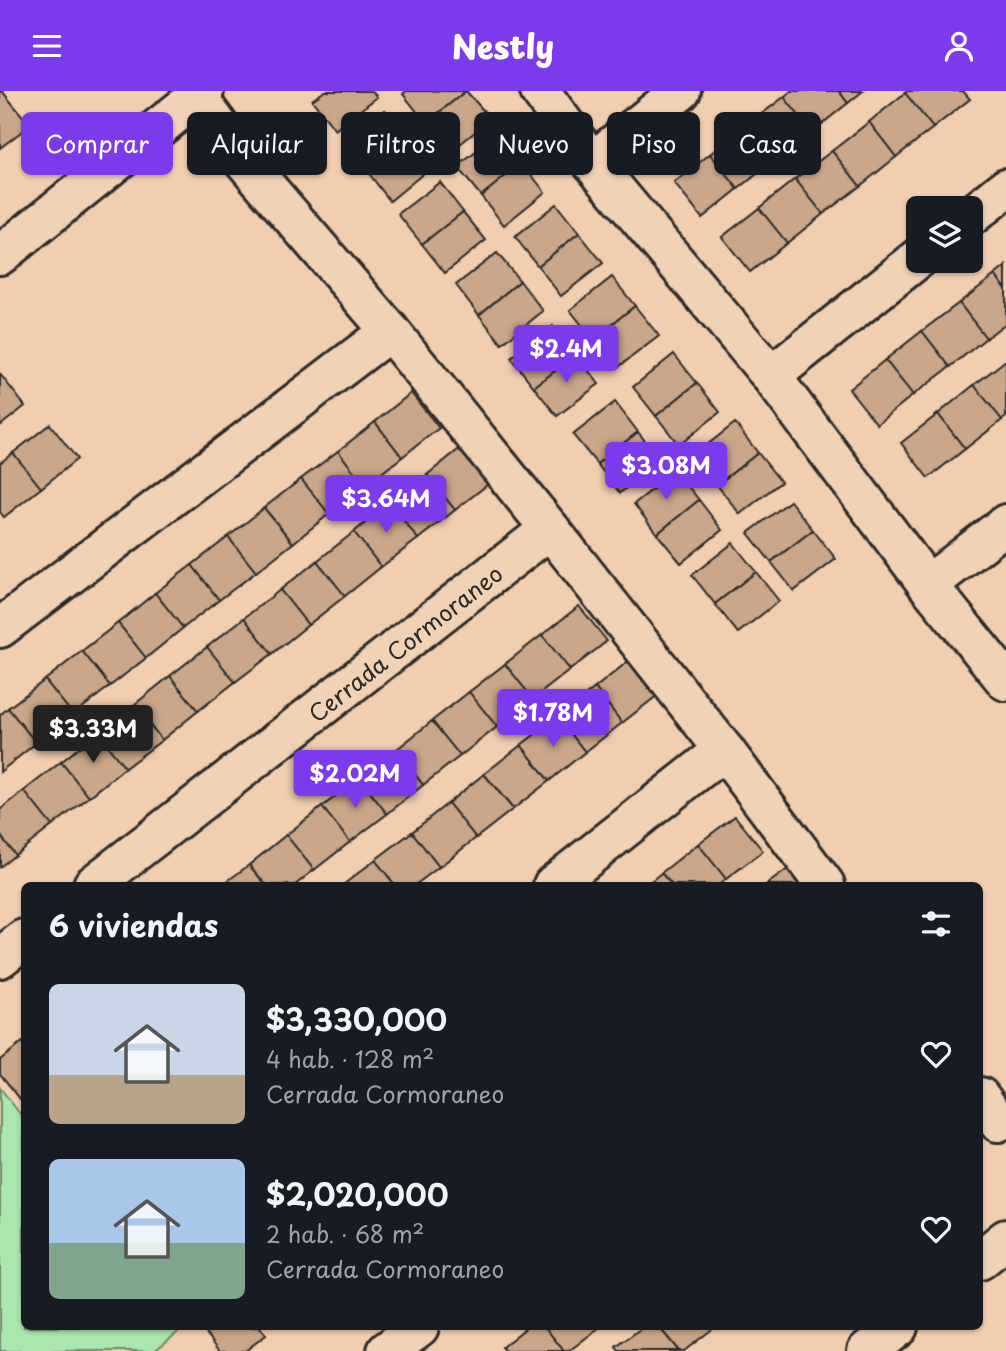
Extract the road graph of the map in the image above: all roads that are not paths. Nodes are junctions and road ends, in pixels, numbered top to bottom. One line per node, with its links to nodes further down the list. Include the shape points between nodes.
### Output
1 (540, 91): 4 (street)
2 (681, 91): 5 (street)
3 (198, 93): 9 (street); 11 (street, via 246,162)
4 (555, 112)
5 (593, 161)
6 (593, 163): 12 (street)
7 (1006, 188): 8 (street)
8 (983, 206)
9 (0, 255)
10 (906, 268): 12 (street)
11 (390, 331): 14 (street); 16 (street)
12 (771, 376): 15 (street)
13 (1006, 524): 15 (street)
14 (550, 530): 18 (street); 19 (street, Cerrada Cormoraneo)
15 (928, 585): 17 (street)
16 (0, 628)
17 (1006, 681)
18 (724, 750): 20 (street); 21 (street)
19 (97, 882)
20 (557, 882)
21 (823, 882)
22 (21, 941): 23 (street)
23 (0, 958)
24 (1006, 1239): 25 (street)
25 (983, 1258)
26 (415, 1330): 28 (street)
27 (894, 1330): 29 (street)
28 (387, 1351)
29 (867, 1351)

